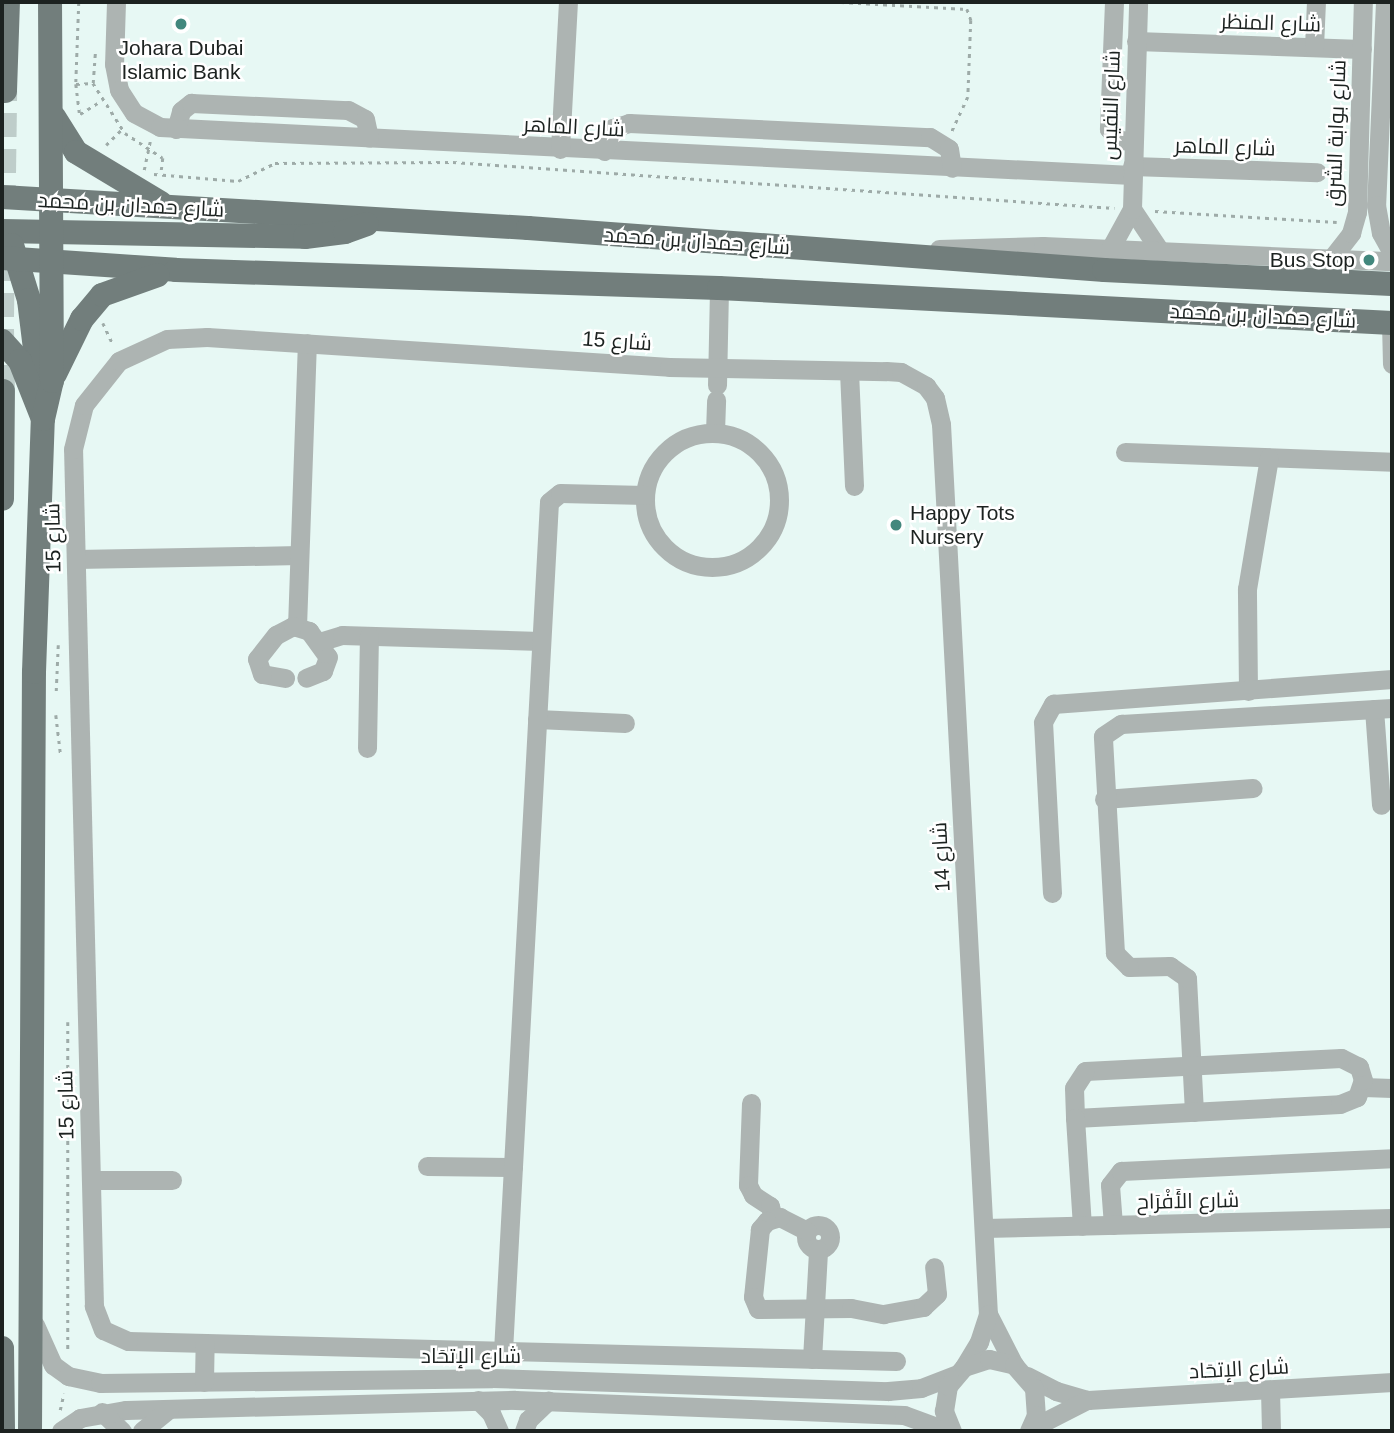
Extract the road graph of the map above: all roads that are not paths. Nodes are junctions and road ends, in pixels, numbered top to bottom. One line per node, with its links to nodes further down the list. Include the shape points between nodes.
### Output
1 (8, 2): 13 (main road)
2 (50, 2): 14 (main road)
3 (116, 2): 15 (street, شارع الماهر, via 114,64 119,90 134,113 153,125)
4 (568, 2): 18 (street)
5 (1114, 2): 17 (street, via 1109,129 1119,140)
6 (1138, 2): 10 (street, شارع النفيس)
7 (1316, 2): 11 (street)
8 (1363, 2): 12 (street, شارع بوابة الشرق)
9 (1385, 2): 32 (street, شارع بوابة الشرق, via 1376,205 1381,233)
10 (1136, 41): 11 (street, شارع المنظر); 17 (street, شارع النفيس)
11 (1314, 47): 12 (street, شارع المنظر)
12 (1362, 49): 35 (street, شارع بوابة الشرق, via 1354,223)
13 (5, 90)
14 (51, 113): 24 (main road); 25 (main road, via 76,152 124,185)
15 (176, 129): 16 (street, شارع الماهر); 16 (street, via 181,111 191,103 321,108 361,114)
16 (369, 138): 18 (street, شارع الماهر)
17 (1133, 141): 21 (street, شارع النفيس)
18 (560, 149): 19 (street, شارع الماهر)
19 (604, 151): 20 (street, شارع الماهر); 20 (street, via 613,128 629,123 930,138 944,143)
20 (951, 167): 21 (street, شارع الماهر)
21 (1132, 171): 22 (street, شارع الماهر); 26 (street, شارع النفيس)
22 (1317, 172)
23 (2, 197): 24 (main road, شارع حمدان بن محمد)
24 (51, 200): 25 (main road, شارع حمدان بن محمد); 28 (main road); 29 (main road)
25 (171, 208): 27 (main road, شارع حمدان بن محمد)
26 (1132, 209): 30 (street, شارع النفيس); 31 (street)
27 (377, 219): 29 (main road, via 322,237); 33 (main road, شارع حمدان بن محمد)
28 (3, 228): 29 (main road); 34 (main road)
29 (52, 230): 36 (main road)
30 (1111, 249): 31 (street); 33 (street, via 999,246)
31 (1160, 251): 35 (street)
32 (1392, 253)
33 (886, 255): 39 (main road, شارع حمدان بن محمد)
34 (10, 258): 36 (main road, شارع حمدان بن محمد); 50 (main road, via 33,321)
35 (1331, 259): 37 (street)
36 (52, 260): 38 (main road, شارع حمدان بن محمد); 46 (main road)
37 (1392, 261)
38 (176, 270): 40 (main road, شارع حمدان بن محمد); 46 (main road, via 102,295 82,319)
39 (1392, 284)
40 (719, 288): 41 (main road, شارع حمدان بن محمد); 47 (street)
41 (1392, 323): 44 (street)
42 (2, 341): 50 (main road, via 20,361)
43 (307, 343): 47 (street, شارع 15); 58 (street); 59 (street, شارع 15, via 167,339 119,361 90,393 76,433)
44 (1392, 365)
45 (849, 371): 47 (street, شارع 15); 49 (street, شارع 15, via 901,372 915,378); 55 (street)
46 (52, 381): 50 (main road)
47 (717, 385): 51 (street)
48 (3, 391): 57 (main road)
49 (935, 398): 91 (street, شارع 14, via 941,424)
50 (43, 419): 93 (main road, via 34,673)
51 (715, 432): 56 (street, via 690,436 667,450 652,471); 56 (street, via 752,445 776,477 778,516 758,550 722,566 683,560 654,534)
52 (1125, 452): 53 (street)
53 (1269, 458): 54 (street); 67 (street, via 1248,581)
54 (1392, 462)
55 (854, 486)
56 (645, 495): 62 (street, via 560,493 550,498)
57 (2, 499)
58 (299, 555): 59 (street); 60 (street)
59 (76, 559): 85 (street, شارع 15)
60 (297, 627): 63 (street); 64 (street, via 281,631 257,659 262,674)
61 (369, 636): 62 (street); 63 (street, via 335,636); 71 (street)
62 (541, 641): 69 (street)
63 (319, 642): 65 (street, via 327,652 326,666)
64 (285, 678)
65 (306, 678)
66 (1392, 679): 67 (street)
67 (1248, 691): 75 (street, via 1058,702 1049,707 1043,722)
68 (1383, 708): 73 (street, via 1116,725 1101,741); 74 (street)
69 (537, 719): 70 (street); 84 (street)
70 (625, 723)
71 (367, 748)
72 (1253, 788): 73 (street)
73 (1104, 799): 76 (street, via 1115,953 1129,967 1170,966 1184,974)
74 (1381, 805)
75 (1052, 893)
76 (1191, 1063): 77 (street, via 1342,1058 1359,1067); 80 (street); 81 (street, via 1085,1071 1074,1088)
77 (1363, 1087): 78 (street); 80 (street, via 1353,1100 1340,1104)
78 (1392, 1088)
79 (751, 1103): 87 (street, via 748,1185 753,1195 770,1206)
80 (1194, 1112): 81 (street)
81 (1075, 1118): 90 (street)
82 (1392, 1158): 89 (street, via 1121,1171 1110,1185)
83 (427, 1166): 84 (street)
84 (513, 1167): 98 (street)
85 (91, 1180): 86 (street); 96 (street, شارع 15, via 94,1306 103,1330 128,1341)
86 (172, 1180)
87 (773, 1218): 94 (street, via 787,1218 807,1231 816,1224 827,1228 830,1239 818,1250); 94 (street, via 758,1236 754,1304 766,1311)
88 (1392, 1218): 89 (street, شارع الأَفْرَاح)
89 (1113, 1225): 90 (street, شارع الأَفْرَاح)
90 (1082, 1226): 91 (street, شارع الأَفْرَاح)
91 (984, 1228): 95 (street, شارع 14)
92 (933, 1267): 94 (street, via 937,1294 923,1307 883,1314 851,1308)
93 (31, 1307): 103 (street, شارع الإتحَاد, via 44,1353 68,1376 100,1383); 113 (main road)
94 (815, 1309): 99 (street)
95 (988, 1314): 101 (street, شارع 14); 102 (street, شارع 14, via 979,1342)
96 (205, 1343): 98 (street); 103 (street)
97 (2, 1348): 112 (main road)
98 (503, 1351): 99 (street)
99 (812, 1359): 100 (street)
100 (897, 1362)
101 (1020, 1370): 102 (street, شارع الإتحَاد, via 989,1359); 107 (street, شارع الإتحَاد, via 1056,1391); 111 (street, شارع 14, via 1037,1401)
102 (959, 1371): 103 (street, شارع الإتحَاد, via 921,1388 888,1391 492,1378); 119 (street, شارع 14, via 944,1398)
103 (204, 1382)
104 (1392, 1382): 105 (street, شارع الإتحَاد)
105 (1270, 1390): 107 (street, شارع الإتحَاد); 120 (street)
106 (478, 1400): 108 (street, شارع الإتحَاد); 109 (street, شارع الإتحَاد); 117 (street)
107 (1088, 1400): 111 (street, شارع الإتحَاد)
108 (548, 1401): 118 (street, via 528,1420); 119 (street, شارع الإتحَاد, via 904,1415 921,1417)
109 (169, 1409): 110 (street, شارع الإتحَاد); 116 (street)
110 (102, 1412): 114 (street, شارع الإتحَاد); 115 (street)
111 (1030, 1430)
112 (3, 1431)
113 (30, 1431)
114 (61, 1431)
115 (122, 1431)
116 (142, 1431)
117 (499, 1431)
118 (524, 1431)
119 (950, 1431)
120 (1271, 1431)

